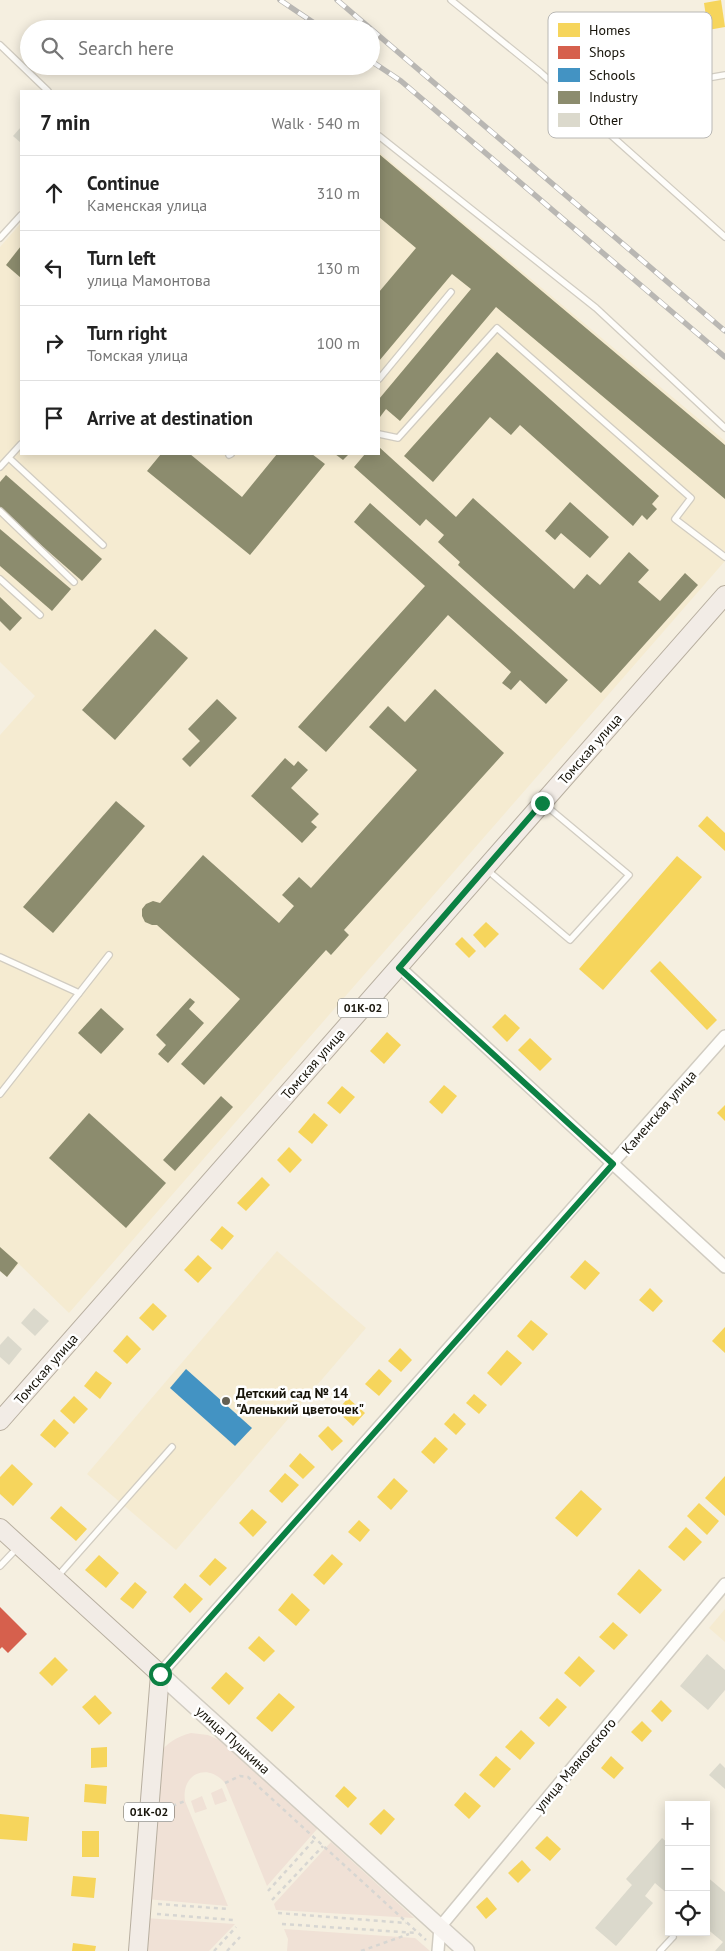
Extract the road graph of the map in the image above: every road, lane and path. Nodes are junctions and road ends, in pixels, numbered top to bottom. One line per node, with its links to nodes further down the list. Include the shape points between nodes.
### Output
1 (451, 0): 7 (lane)
2 (0, 45): 3 (lane)
3 (20, 64)
4 (31, 75): 8 (lane)
5 (725, 75): 6 (lane)
6 (712, 77)
7 (548, 79)
8 (47, 90)
9 (380, 137): 16 (lane, via 596,308)
10 (614, 138): 12 (lane)
11 (20, 216): 13 (lane)
12 (725, 237)
13 (0, 238)
14 (451, 292): 15 (lane)
15 (380, 378)
16 (725, 428)
17 (380, 434): 23 (lane, via 398,438 497,328 690,498 675,519)
18 (20, 445): 19 (lane)
19 (9, 458): 20 (lane); 22 (lane)
20 (0, 467)
21 (0, 511): 25 (lane)
22 (102, 546)
23 (725, 557)
24 (0, 579): 27 (lane)
25 (74, 582)
26 (725, 595): 28 (main road, Томская улица / 01К-02)
27 (40, 615)
28 (542, 803): 29 (main road, Томская улица / 01К-02); 29 (lane, via 629,875 570,940)
29 (485, 868): 32 (main road, Томская улица / 01К-02)
30 (108, 955): 33 (lane)
31 (0, 957): 33 (lane)
32 (399, 968): 36 (street); 38 (main road, Томская улица / 01К-02)
33 (79, 993): 35 (lane)
34 (725, 1036): 36 (street, Каменская улица)
35 (0, 1094)
36 (613, 1164): 37 (street); 45 (street, Каменская улица)
37 (725, 1267)
38 (0, 1420)
39 (172, 1447): 43 (lane)
40 (0, 1528): 41 (main road, улица Пушкина)
41 (19, 1545): 42 (lane); 43 (main road, улица Пушкина)
42 (0, 1566)
43 (56, 1579): 45 (main road, улица Пушкина)
44 (725, 1584): 57 (street, улица Маяковского)
45 (160, 1674): 51 (main road, 01К-02); 57 (street, улица Пушкина)
46 (225, 1783): 47 (path, via 240,1776 248,1777)
47 (315, 1839): 48 (path); 49 (path)
48 (323, 1846): 50 (path); 55 (path)
49 (268, 1891)
50 (272, 1900)
51 (141, 1908): 52 (path); 54 (path); 64 (main road, 01К-02)
52 (229, 1909)
53 (278, 1914): 55 (path)
54 (233, 1920)
55 (407, 1923): 60 (path)
56 (282, 1924): 59 (path)
57 (440, 1927): 63 (street); 68 (street, улица Пушкина)
58 (236, 1928): 65 (path)
59 (411, 1933): 60 (path); 67 (path)
60 (418, 1933): 63 (path)
61 (240, 1937): 66 (path)
62 (673, 1937): 69 (lane)
63 (435, 1948)
64 (138, 1951)
65 (214, 1951)
66 (228, 1951)
67 (361, 1951)
68 (466, 1951)
69 (660, 1951)

